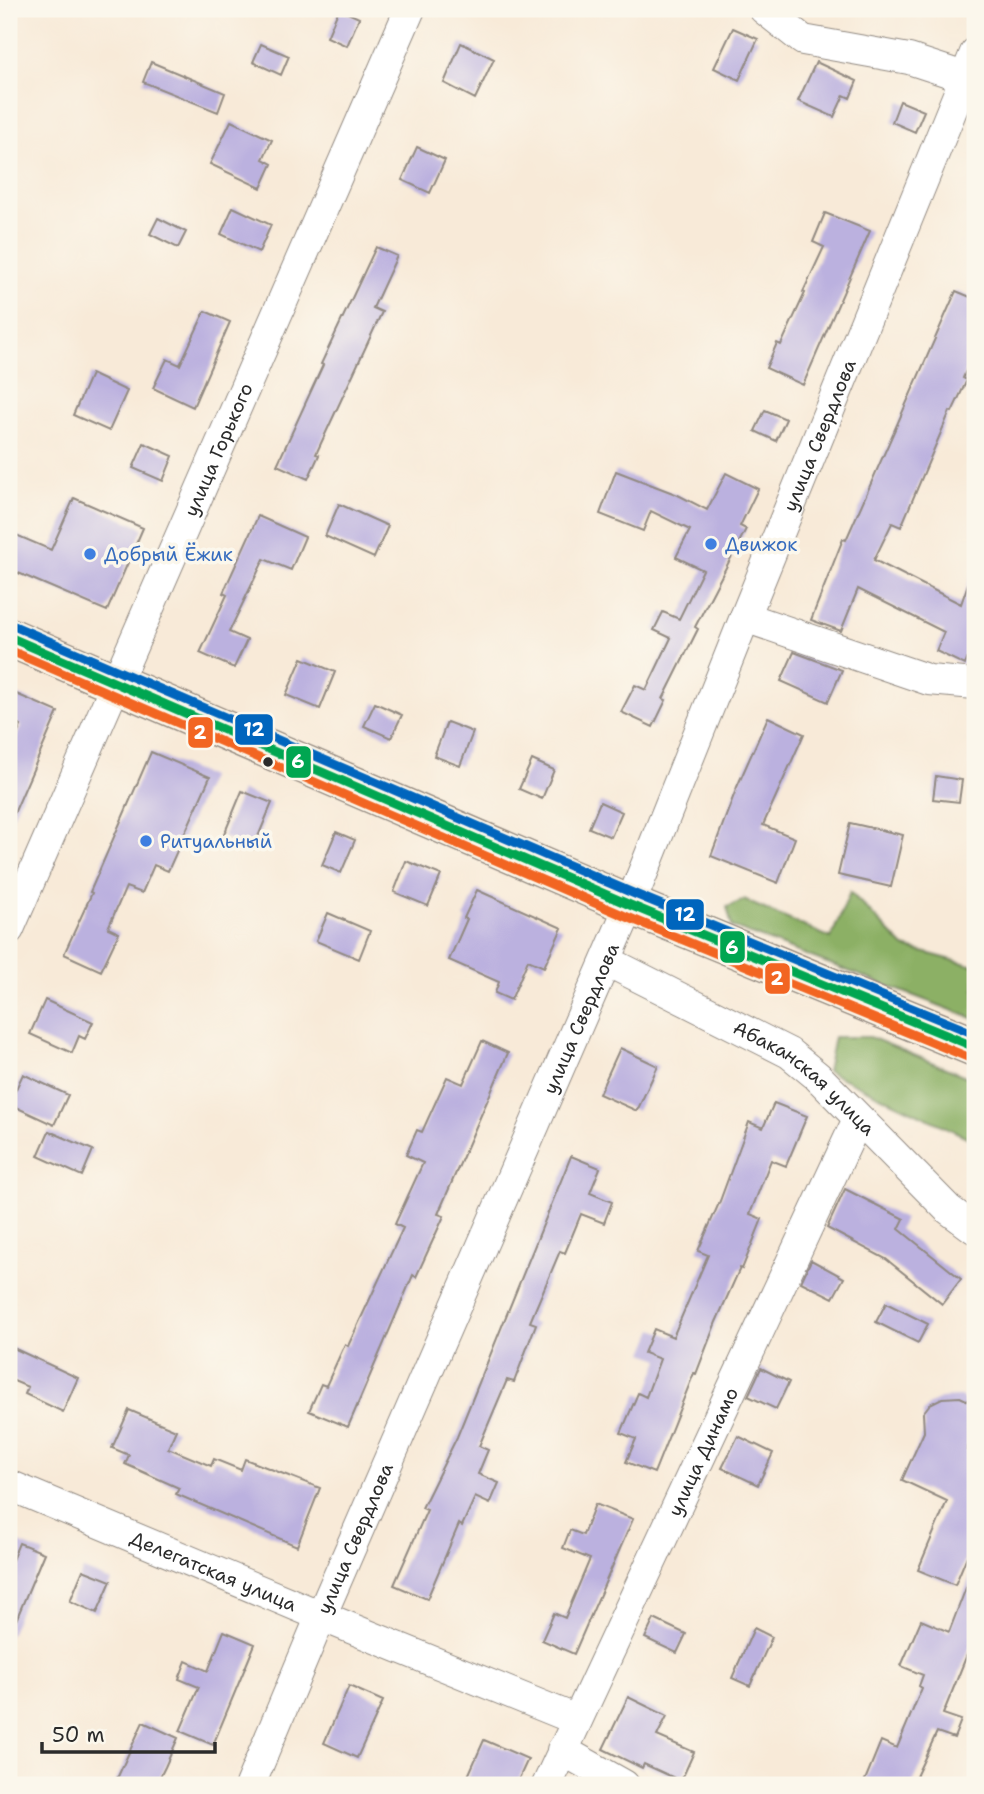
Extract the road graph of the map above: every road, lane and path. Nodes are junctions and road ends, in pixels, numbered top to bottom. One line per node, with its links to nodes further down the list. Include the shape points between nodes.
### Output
1 (410, 9): 6 (street, улица Горького)
2 (764, 9): 3 (street, via 803,40)
3 (970, 65): 4 (street, улица Свердлова)
4 (745, 617): 7 (street, via 929,680); 8 (street, улица Свердлова)
5 (9, 637): 6 (main road)
6 (117, 682): 8 (main road); 9 (street, улица Горького)
7 (975, 684)
8 (630, 905): 10 (street, улица Свердлова); 11 (main road)
9 (9, 929)
10 (607, 961): 12 (street, Абаканская улица, via 789,1053); 15 (street, улица Свердлова)
11 (975, 1047)
12 (858, 1119): 13 (street, Абаканская улица, via 948,1209); 16 (street, улица Динамо)
13 (975, 1229)
14 (9, 1485): 15 (street, Делегатская улица)
15 (321, 1616): 16 (street, Делегатская улица); 18 (street, улица Свердлова)
16 (577, 1720): 17 (street, улица Динамо)
17 (562, 1750): 19 (street, улица Динамо); 20 (street)
18 (250, 1785)
19 (547, 1785)
20 (624, 1785)

